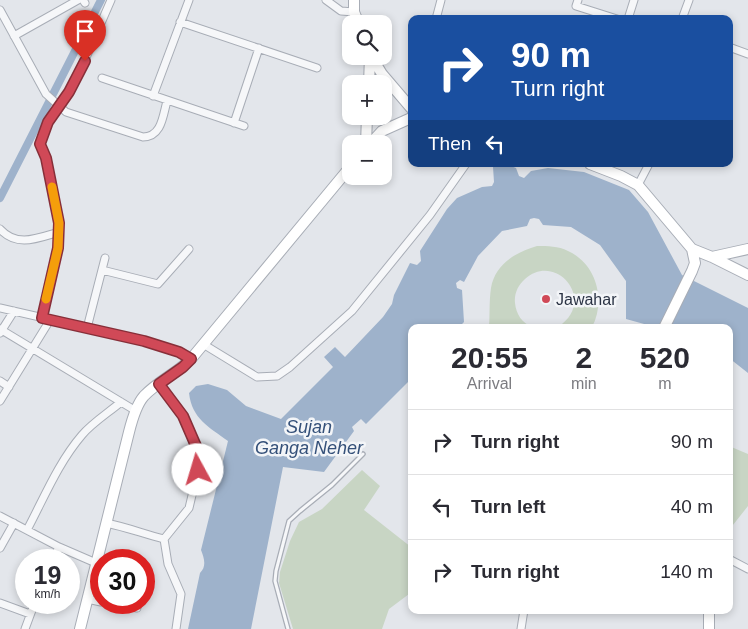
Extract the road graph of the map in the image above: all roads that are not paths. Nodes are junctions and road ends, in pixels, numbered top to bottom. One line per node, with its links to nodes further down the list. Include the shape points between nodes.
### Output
1 (78, 0): 18 (street)
2 (111, 0): 28 (street, via 78,76)
3 (188, 0): 17 (street)
4 (326, 0): 11 (street, via 341,10)
5 (354, 0): 11 (street)
6 (441, 0): 13 (street)
7 (578, 0): 14 (street, via 576,6)
8 (634, 0): 15 (street)
9 (689, 1): 16 (street)
10 (0, 10): 18 (street)
11 (354, 12): 12 (street)
12 (355, 15)
13 (437, 15)
14 (604, 15)
15 (629, 15)
16 (684, 15)
17 (180, 22): 19 (street); 25 (street)
18 (14, 36): 28 (street, via 46,94)
19 (259, 48): 23 (street); 30 (street)
20 (733, 48): 21 (street)
21 (748, 54)
22 (376, 65): 27 (street)
23 (317, 68)
24 (102, 78): 25 (street)
25 (153, 96): 26 (street)
26 (167, 101): 28 (street, via 158,131 149,138 66,112); 30 (street)
27 (408, 104)
28 (60, 106): 39 (street, via 48,122 40,144 55,198)
29 (408, 119): 32 (street)
30 (234, 123): 31 (street)
31 (244, 126)
32 (378, 135)
33 (464, 167): 54 (street, via 430,215 352,311 277,376 257,377)
34 (598, 167): 37 (street)
35 (647, 167): 37 (street)
36 (342, 177): 54 (street)
37 (638, 186): 41 (street)
38 (0, 230): 39 (street, via 10,238 28,241)
39 (59, 232): 49 (street)
40 (189, 249): 45 (street, via 158,284)
41 (692, 249): 43 (street); 51 (street, via 692,271)
42 (748, 249): 43 (street)
43 (712, 257): 46 (street)
44 (105, 258): 45 (street)
45 (102, 270): 52 (street)
46 (748, 275)
47 (0, 308): 48 (street)
48 (14, 312): 49 (street); 53 (street)
49 (42, 318): 50 (street)
50 (50, 320): 52 (street); 55 (street)
51 (666, 324)
52 (88, 328): 56 (street, via 144,341)
53 (1, 331): 55 (street)
54 (203, 344): 56 (street)
55 (32, 349): 59 (street); 61 (street)
56 (191, 359): 58 (street)
57 (0, 381): 59 (street)
58 (159, 384): 62 (street, via 143,396); 68 (street, via 183,416 196,446 198,470 189,508)
59 (9, 387): 60 (street)
60 (0, 401)
61 (121, 402): 62 (street); 67 (street, via 83,433 69,451)
62 (136, 411): 66 (street)
63 (363, 454): 86 (lane, via 289,522 276,571)
64 (0, 516): 65 (street)
65 (14, 523): 67 (street); 70 (street)
66 (106, 523): 68 (street); 71 (street)
67 (27, 530): 69 (street)
68 (164, 539): 85 (street, via 168,564 181,594)
69 (59, 547): 72 (street)
70 (0, 548)
71 (99, 549)
72 (90, 560)
73 (733, 561): 74 (street)
74 (748, 569)
75 (90, 587): 76 (street)
76 (87, 599): 77 (street); 84 (street)
77 (90, 600)
78 (0, 603): 79 (street)
79 (15, 608)
80 (30, 614): 83 (street)
81 (523, 614): 87 (street)
82 (709, 614): 88 (street)
83 (25, 629)
84 (80, 629)
85 (176, 629)
86 (288, 629)
87 (521, 629)
88 (709, 629)

